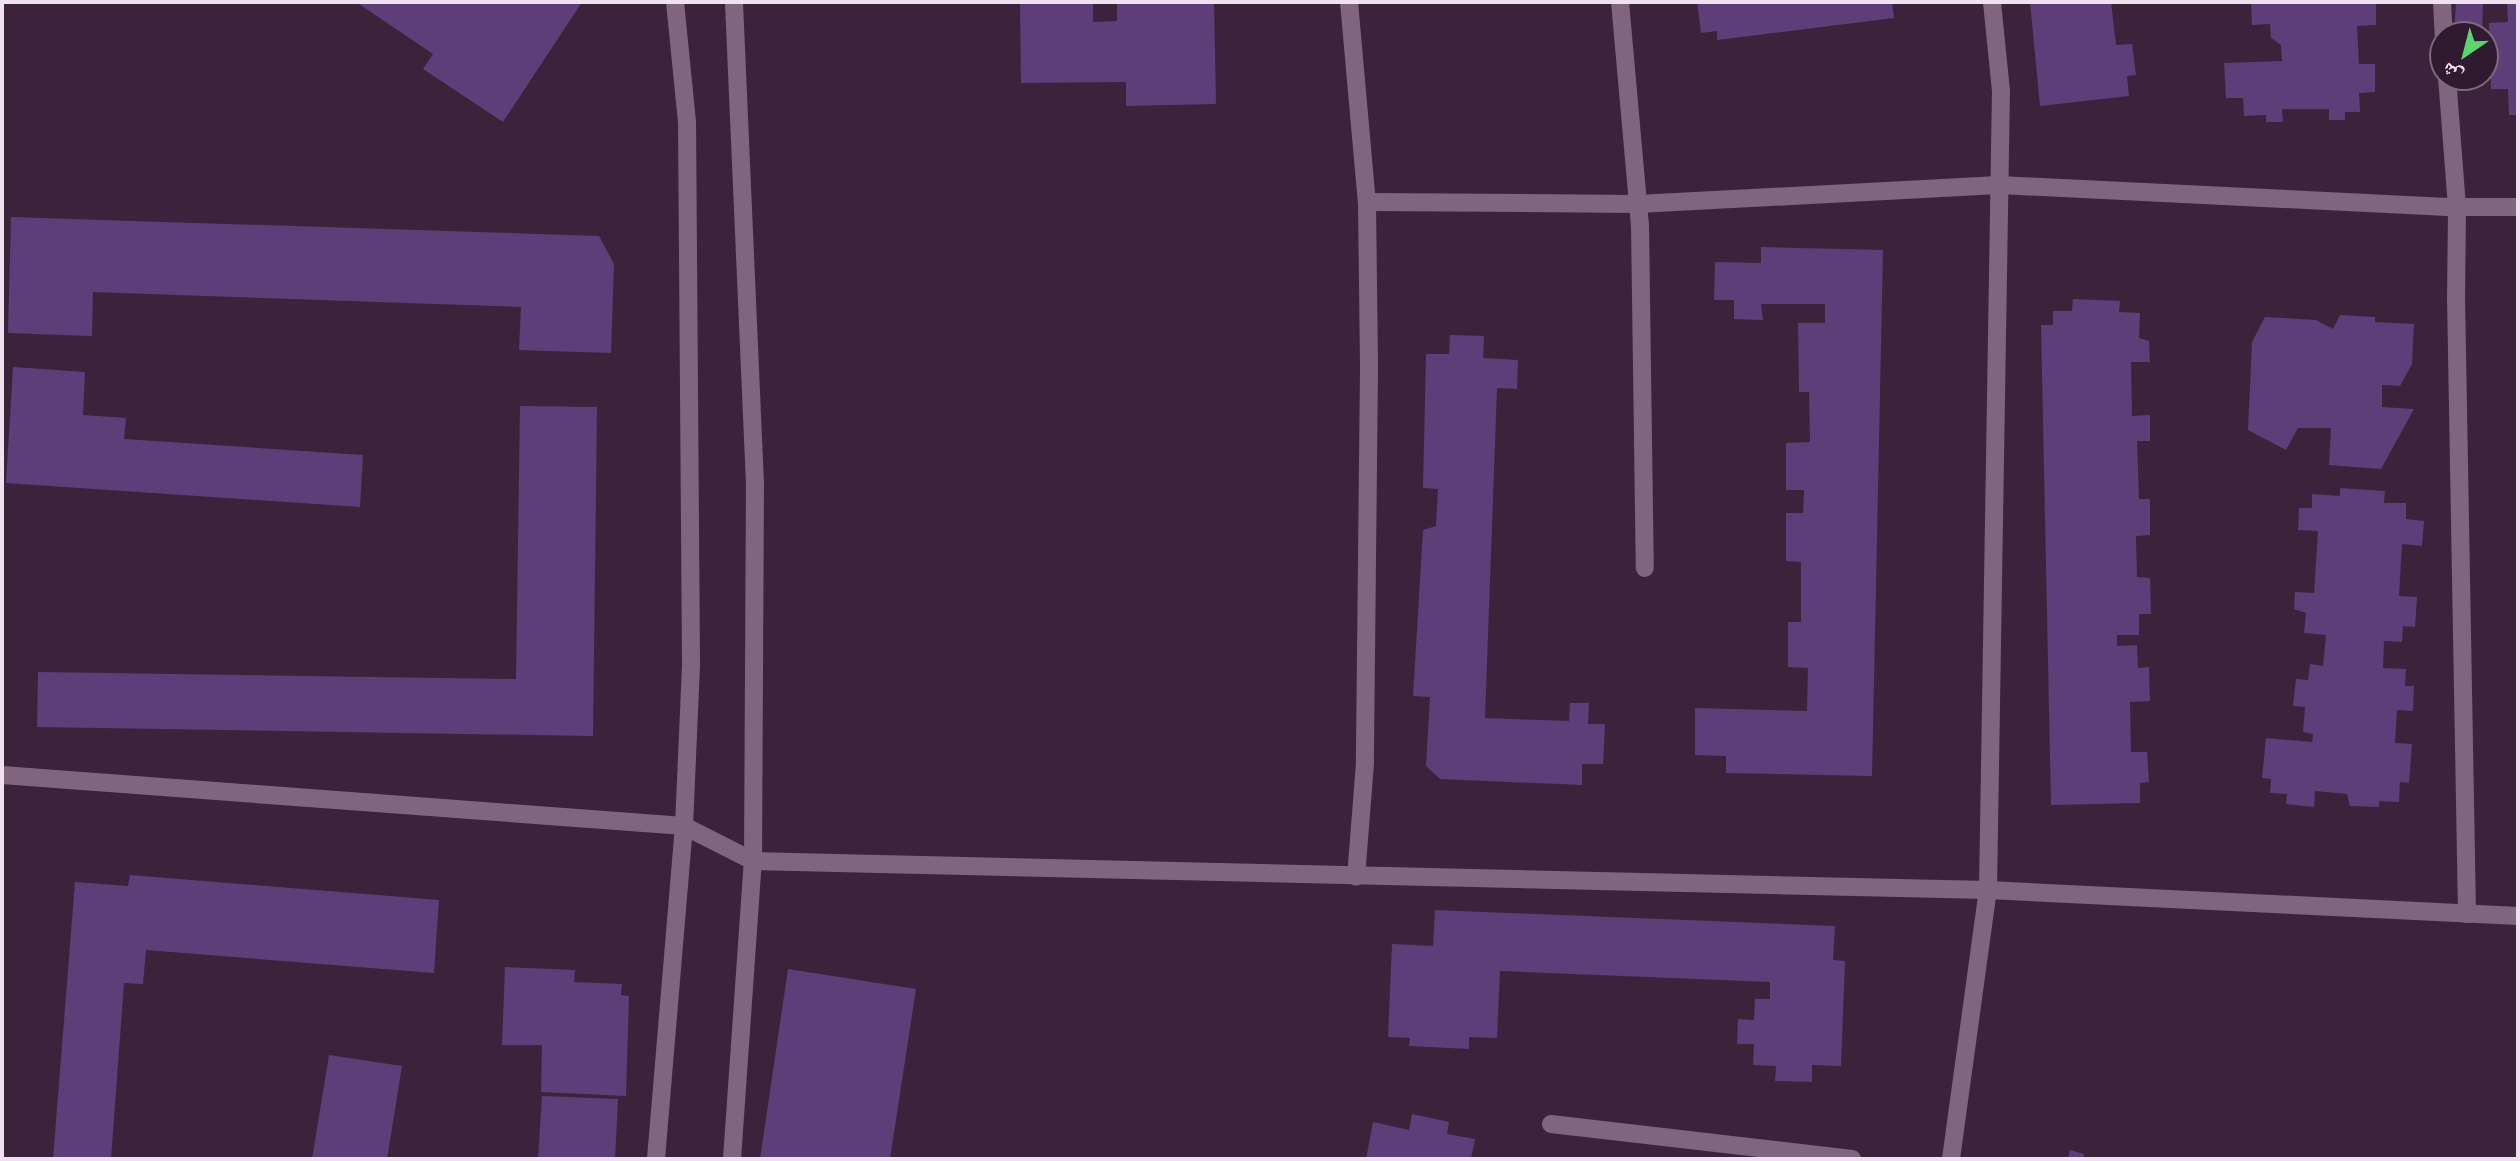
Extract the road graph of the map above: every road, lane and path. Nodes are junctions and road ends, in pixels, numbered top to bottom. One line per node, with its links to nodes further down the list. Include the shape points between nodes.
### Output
1 (675, 2): 16 (street, via 688,136 691,664)
2 (734, 2): 17 (street, via 755,484)
3 (1349, 2): 10 (street)
4 (1620, 2): 11 (street)
5 (1993, 2): 9 (street, via 2001,91)
6 (2442, 2): 7 (street)
7 (2443, 21)
8 (2448, 91): 12 (street)
9 (1999, 185): 11 (street); 12 (street); 19 (street)
10 (1367, 202): 11 (street); 18 (street, via 1368,586)
11 (1638, 204): 14 (street)
12 (2457, 207): 13 (street); 20 (street)
13 (2518, 207)
14 (1645, 568)
15 (2, 775): 16 (street)
16 (684, 826): 17 (street); 23 (street)
17 (753, 860): 18 (street); 24 (street)
18 (1356, 877): 19 (street)
19 (1988, 890): 20 (street); 26 (street)
20 (2467, 915): 21 (street)
21 (2518, 916)
22 (1551, 1124): 25 (street)
23 (656, 1159)
24 (732, 1159)
25 (1852, 1159)
26 (1951, 1159)

